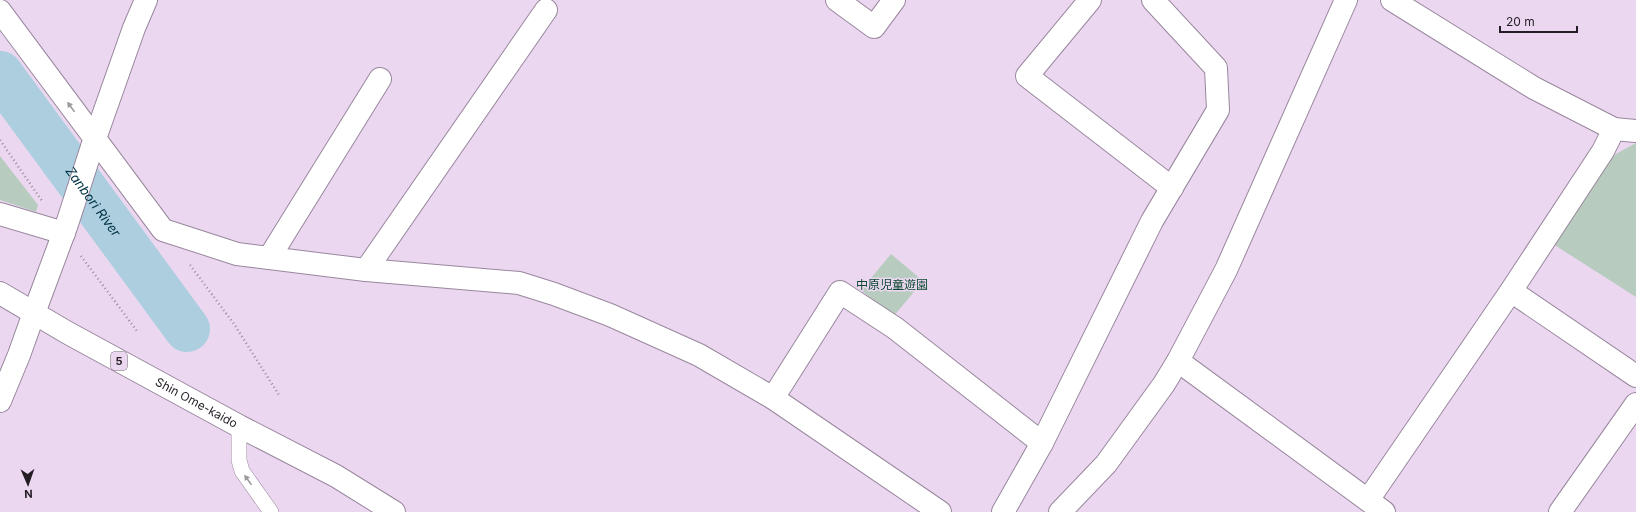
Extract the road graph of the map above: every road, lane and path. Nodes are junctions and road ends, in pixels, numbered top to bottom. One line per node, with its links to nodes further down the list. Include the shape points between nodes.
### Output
1 (146, 0): 14 (street)
2 (837, 0): 3 (street, via 874,27)
3 (894, 0)
4 (1090, 0): 15 (street, via 1027,76)
5 (1153, 0): 15 (street, via 1216,68 1218,110)
6 (1346, 0): 27 (street, via 1226,270)
7 (1392, 0): 11 (street, via 1534,88)
8 (546, 10): 22 (street)
9 (0, 11): 14 (street, one-way to 9)
10 (380, 79): 20 (street)
11 (1614, 129): 12 (street); 23 (street, via 1603,151)
12 (1636, 130)
13 (0, 140): 16 (path)
14 (93, 143): 18 (street); 20 (street, via 164,230 237,254)
15 (1172, 188): 34 (street, via 1152,221)
16 (45, 205)
17 (0, 214): 18 (street)
18 (65, 230): 25 (street)
19 (77, 251): 26 (path)
20 (269, 258): 22 (street)
21 (187, 261): 29 (path, via 234,324)
22 (366, 270): 30 (street, via 519,283 533,287 610,315 698,355)
23 (1511, 291): 28 (street); 35 (street)
24 (0, 293): 25 (street, Shin Ome-kaido / 5)
25 (34, 313): 31 (street); 33 (street, Shin Ome-kaido / 5)
26 (137, 331)
27 (1178, 361): 35 (street); 40 (street, via 1106,464)
28 (1636, 376)
29 (278, 395)
30 (773, 398): 34 (street, via 840,292 895,328); 38 (street)
31 (0, 401)
32 (1636, 404): 41 (street)
33 (239, 426): 36 (lane, one-way to 33, via 242,471 239,460); 37 (street, Shin Ome-kaido / 5, via 336,476)
34 (1042, 443): 39 (street)
35 (1376, 506)
36 (271, 512)
37 (394, 512)
38 (940, 512)
39 (1003, 512)
40 (1060, 512)
41 (1560, 512)

